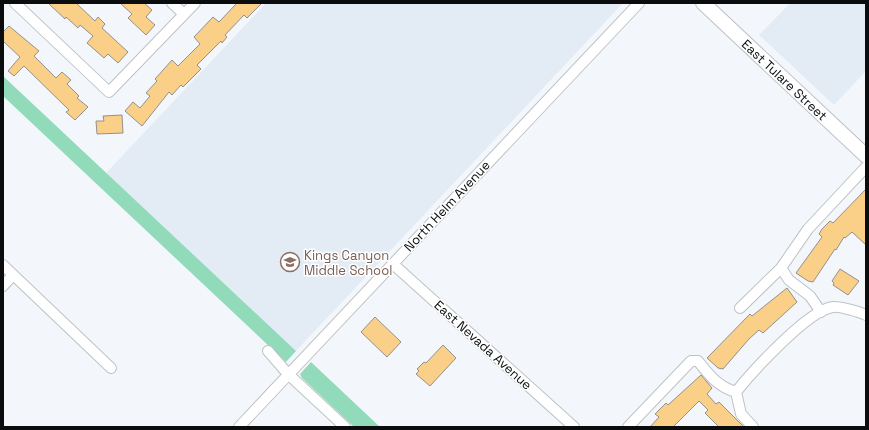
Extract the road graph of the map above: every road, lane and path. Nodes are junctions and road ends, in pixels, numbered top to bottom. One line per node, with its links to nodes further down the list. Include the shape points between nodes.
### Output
1 (15, 3): 6 (street, via 109,92)
2 (172, 3): 6 (street)
3 (195, 3): 6 (street)
4 (639, 3): 9 (street, North Helm Avenue)
5 (702, 3): 7 (main road, East Tulare Street)
6 (184, 14)
7 (866, 156)
8 (866, 167): 11 (street, via 808,229)
9 (393, 264): 19 (street, North Helm Avenue); 23 (street, East Nevada Avenue)
10 (3, 265): 12 (street)
11 (781, 268): 14 (street); 15 (street, via 790,280 810,296)
12 (13, 275): 13 (street); 18 (street)
13 (3, 286)
14 (740, 308)
15 (821, 312): 16 (street, via 833,307); 20 (street, via 785,340 750,374)
16 (866, 315)
17 (268, 351): 19 (street)
18 (112, 368)
19 (288, 374): 21 (street, North Helm Avenue); 22 (street)
20 (736, 392): 24 (street, via 725,389 711,378 698,361 691,361); 25 (street, via 742,414)
21 (239, 427)
22 (345, 427)
23 (574, 427)
24 (628, 427)
25 (753, 427)

